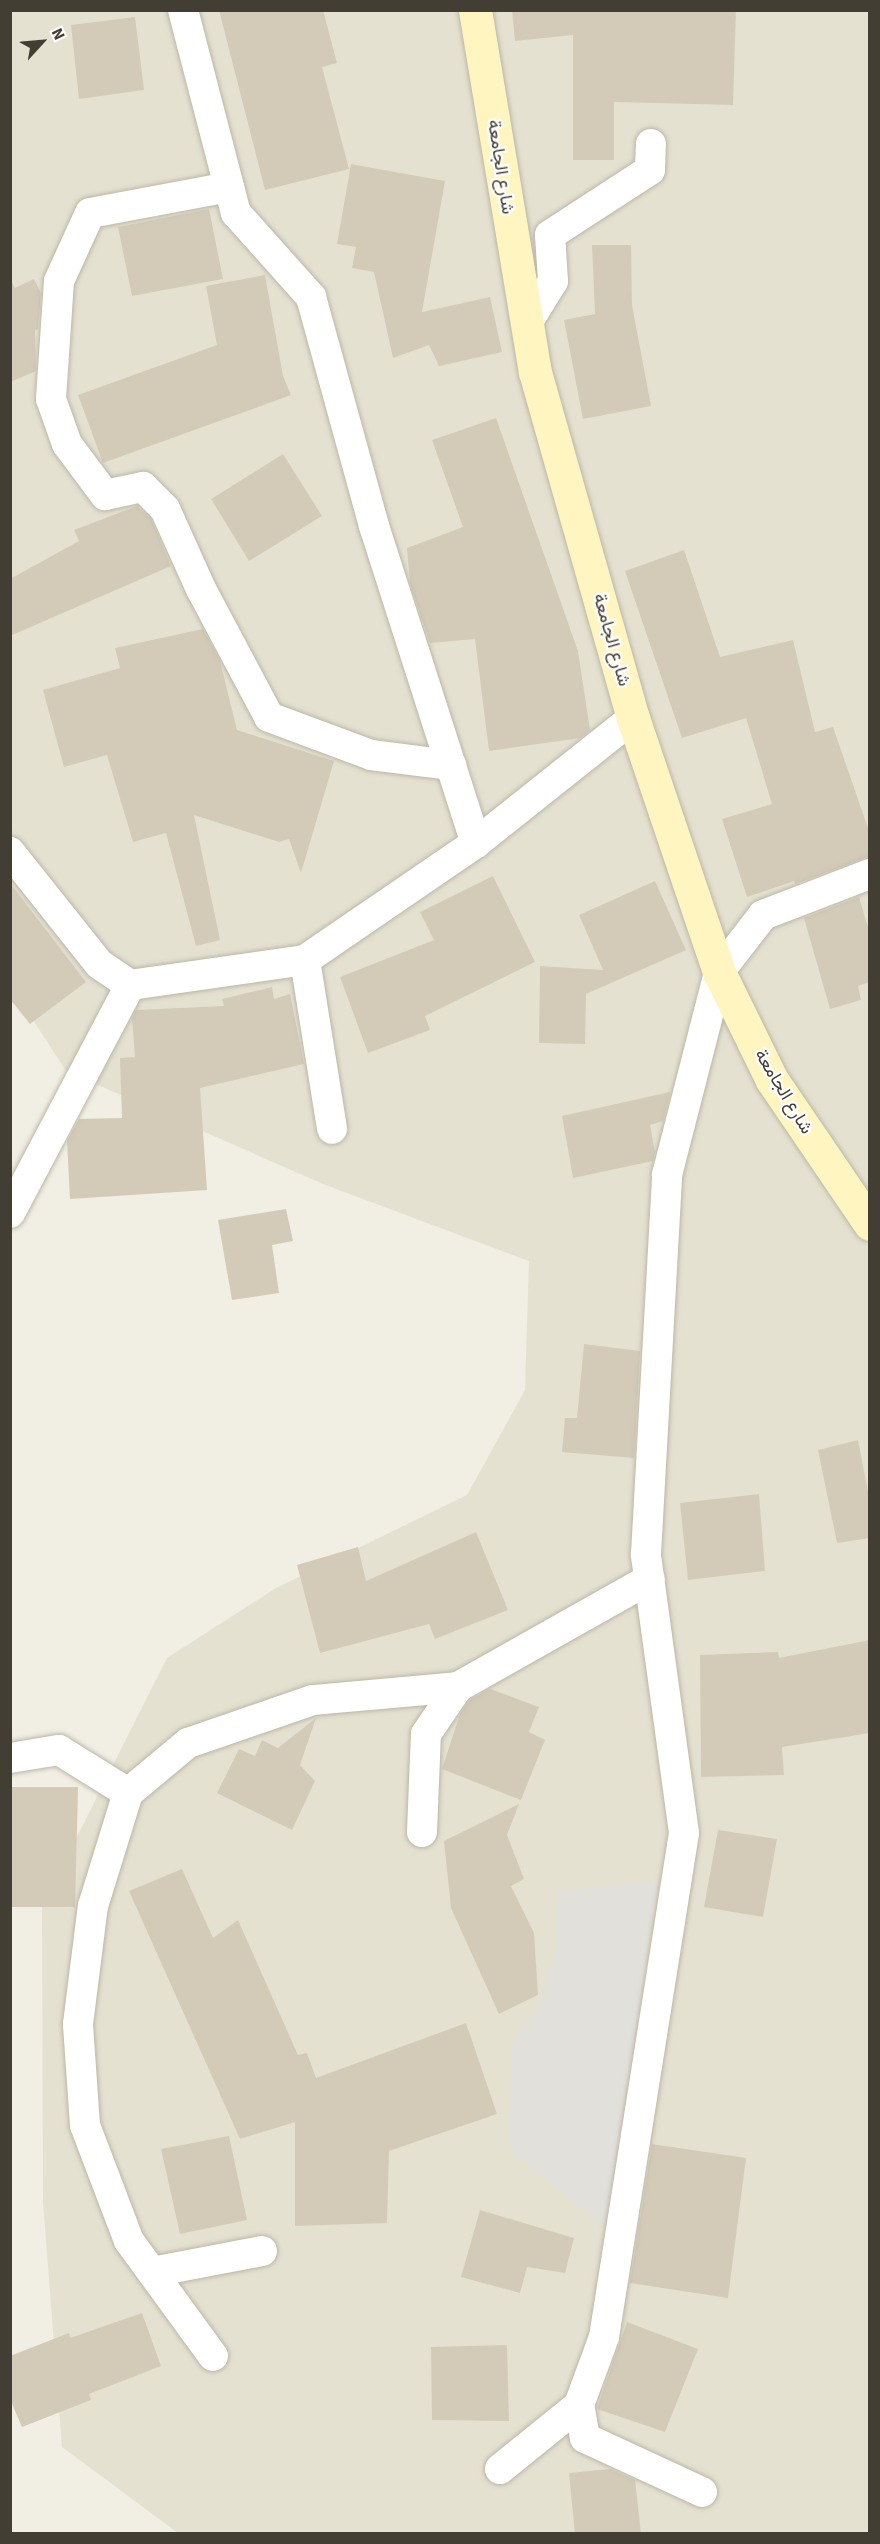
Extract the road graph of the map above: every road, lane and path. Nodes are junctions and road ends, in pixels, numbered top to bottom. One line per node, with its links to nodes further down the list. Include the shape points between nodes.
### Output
1 (183, 10): 4 (street)
2 (476, 10): 5 (main road, شارع الجامعة)
3 (651, 144): 5 (street, via 650,170 550,235 553,281)
4 (229, 187): 7 (street, via 236,213 311,297 374,526); 7 (street, via 90,213 58,281 51,399 67,444 105,495 143,487 165,509 201,589 268,717 371,755)
5 (527, 323): 6 (main road, شارع الجامعة, via 535,372)
6 (633, 718): 8 (street); 12 (main road, شارع الجامعة)
7 (451, 765): 8 (street)
8 (476, 843): 11 (street)
9 (10, 852): 13 (street, via 99,964)
10 (870, 874): 12 (street, via 763,915)
11 (305, 960): 13 (street); 14 (street)
12 (719, 972): 16 (main road, شارع الجامعة, via 772,1080); 17 (street, via 668,1175 646,1554)
13 (130, 985): 15 (street)
14 (333, 1129)
15 (10, 1213)
16 (870, 1224)
17 (650, 1579): 18 (street); 25 (street, via 684,1833 604,2337)
18 (458, 1687): 20 (street, via 313,1700 188,1743); 21 (street, via 426,1734)
19 (10, 1758): 20 (street, via 59,1750)
20 (128, 1793): 23 (street, via 93,1906 78,2025 85,2125 129,2241)
21 (422, 1832)
22 (262, 2251): 23 (street)
23 (152, 2272): 24 (street)
24 (213, 2356)
25 (579, 2405): 26 (street); 27 (street, via 585,2438)
26 (500, 2469)
27 (702, 2492)

